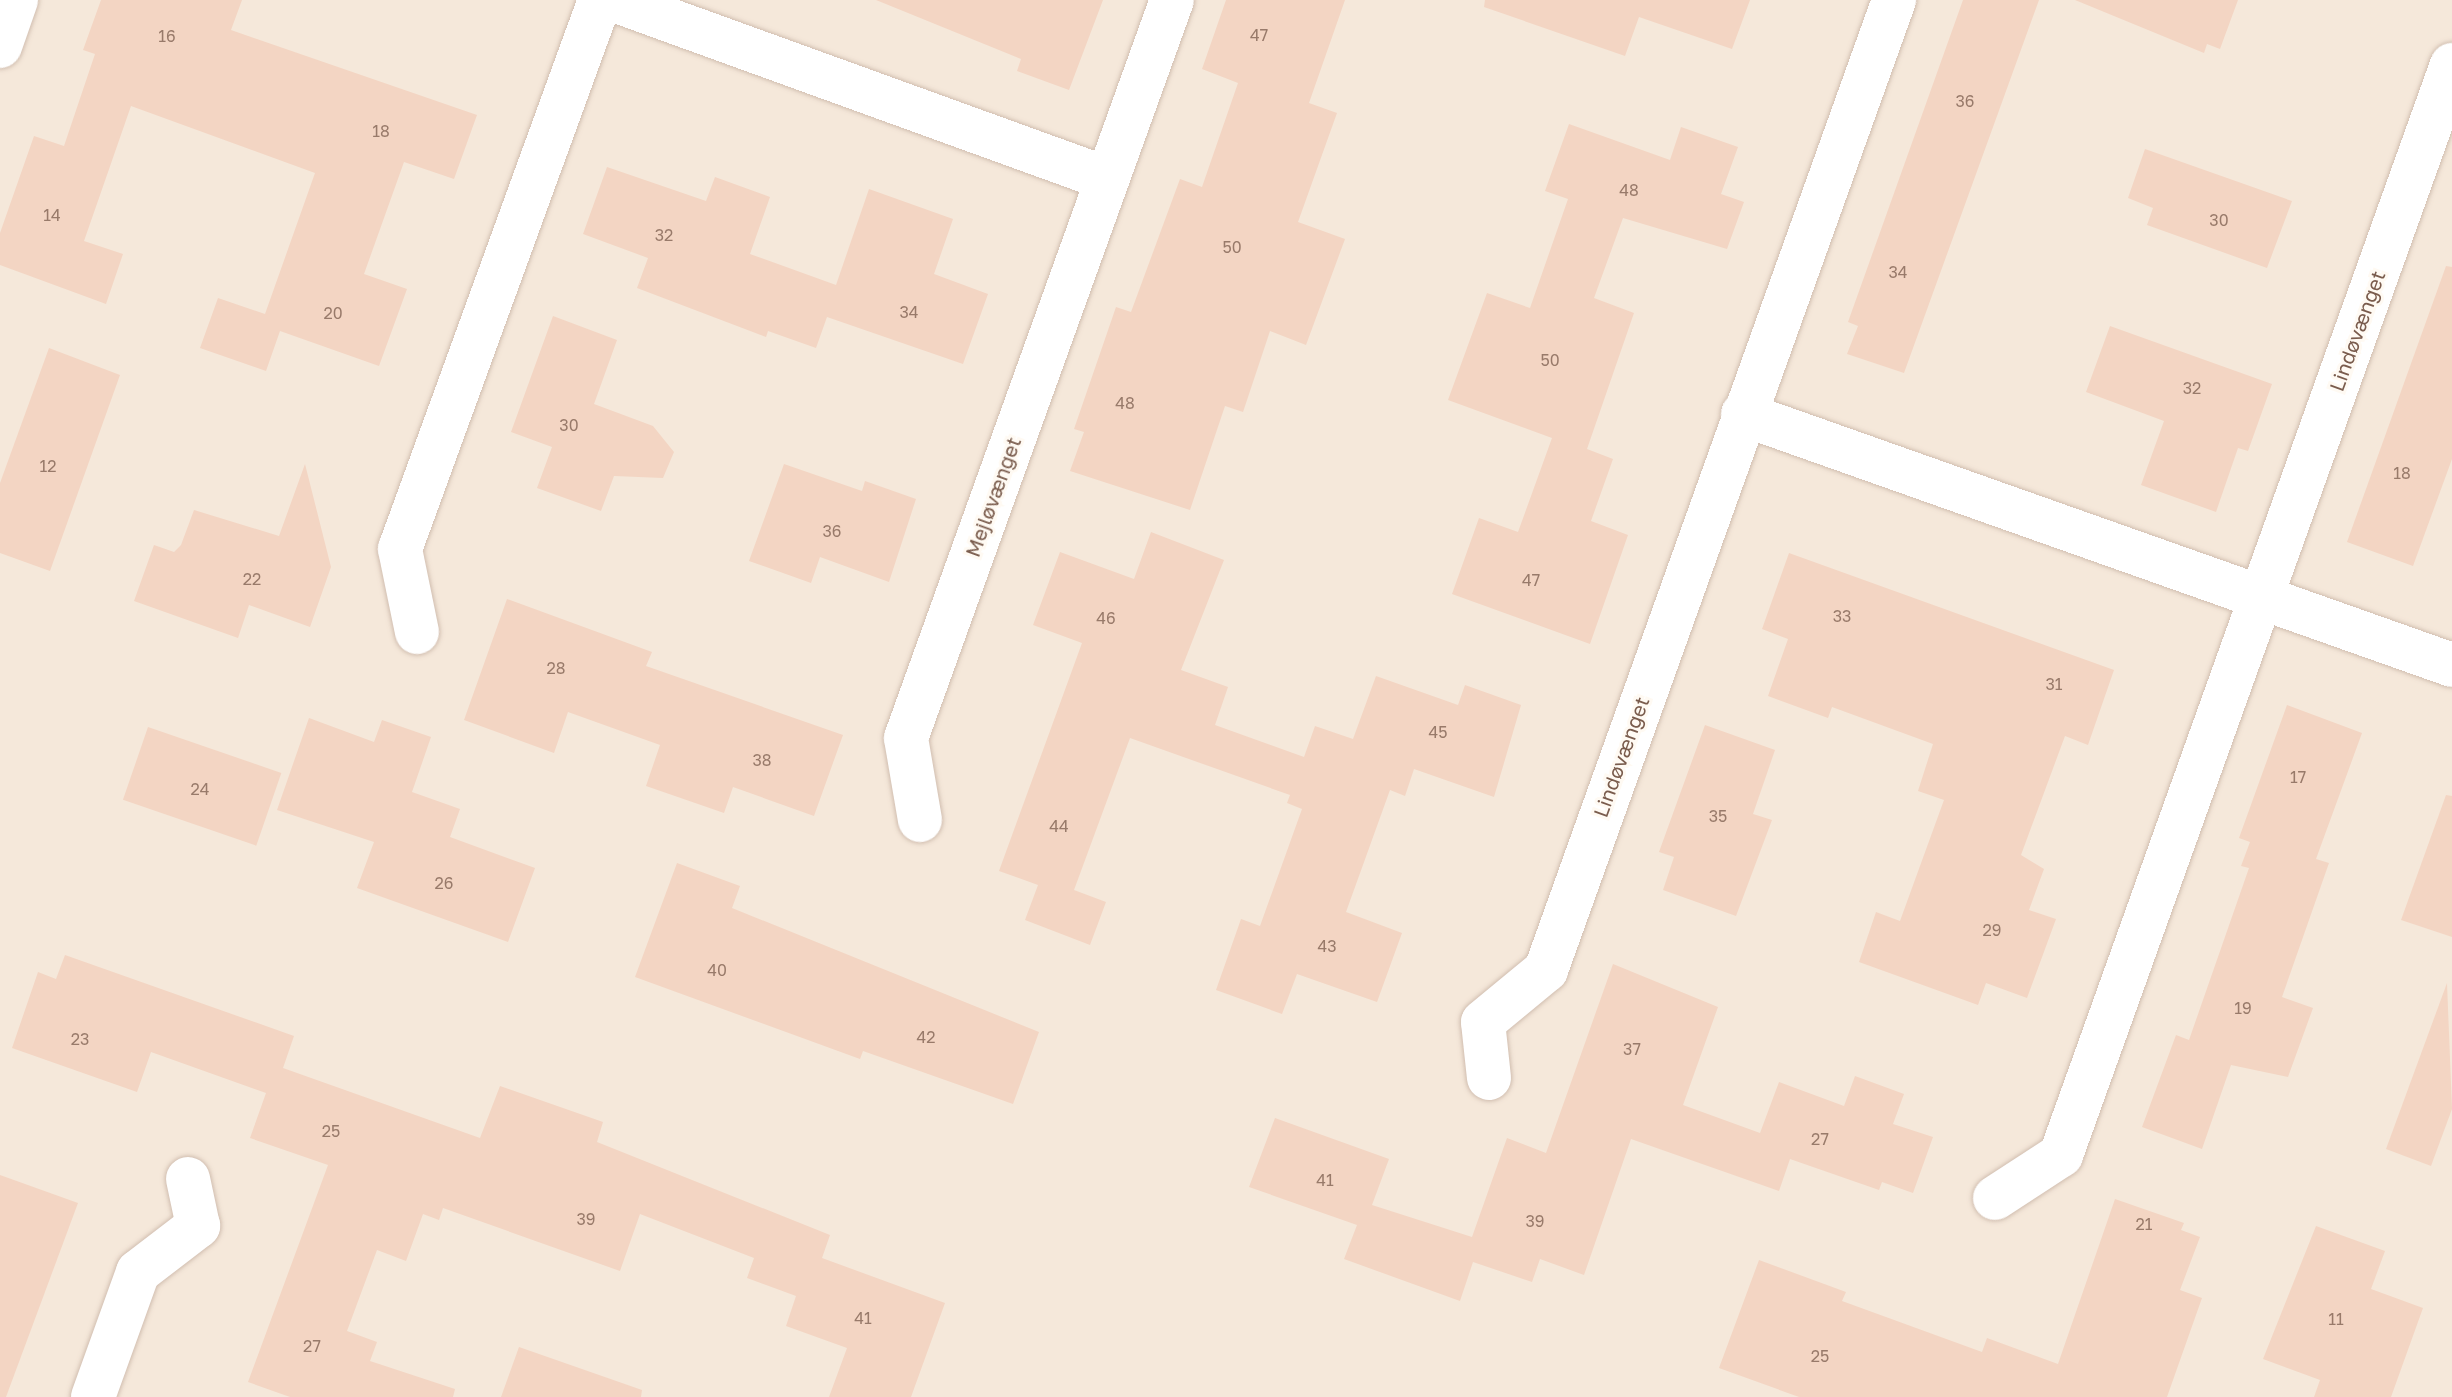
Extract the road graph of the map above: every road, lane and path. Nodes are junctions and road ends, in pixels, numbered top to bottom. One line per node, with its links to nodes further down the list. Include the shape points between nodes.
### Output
1 (16, 0): 6 (street)
2 (600, 0): 11 (street, via 400,549)
3 (614, 0): 8 (street)
4 (1172, 0): 8 (street, Mejløvænget)
5 (1894, 0): 9 (street, Lindøvænget)
6 (0, 46)
7 (2452, 65): 10 (street, Lindøvænget)
8 (1108, 179): 13 (street, Mejløvænget, via 906,738)
9 (1743, 414): 10 (street); 14 (street, Lindøvænget, via 1546,970 1483,1022)
10 (2262, 597): 12 (street); 16 (street, Lindøvænget, via 2061,1155)
11 (417, 632)
12 (2452, 665)
13 (920, 820)
14 (1489, 1078)
15 (188, 1179): 17 (street, via 198,1226 138,1272)
16 (1995, 1198)
17 (93, 1397)

